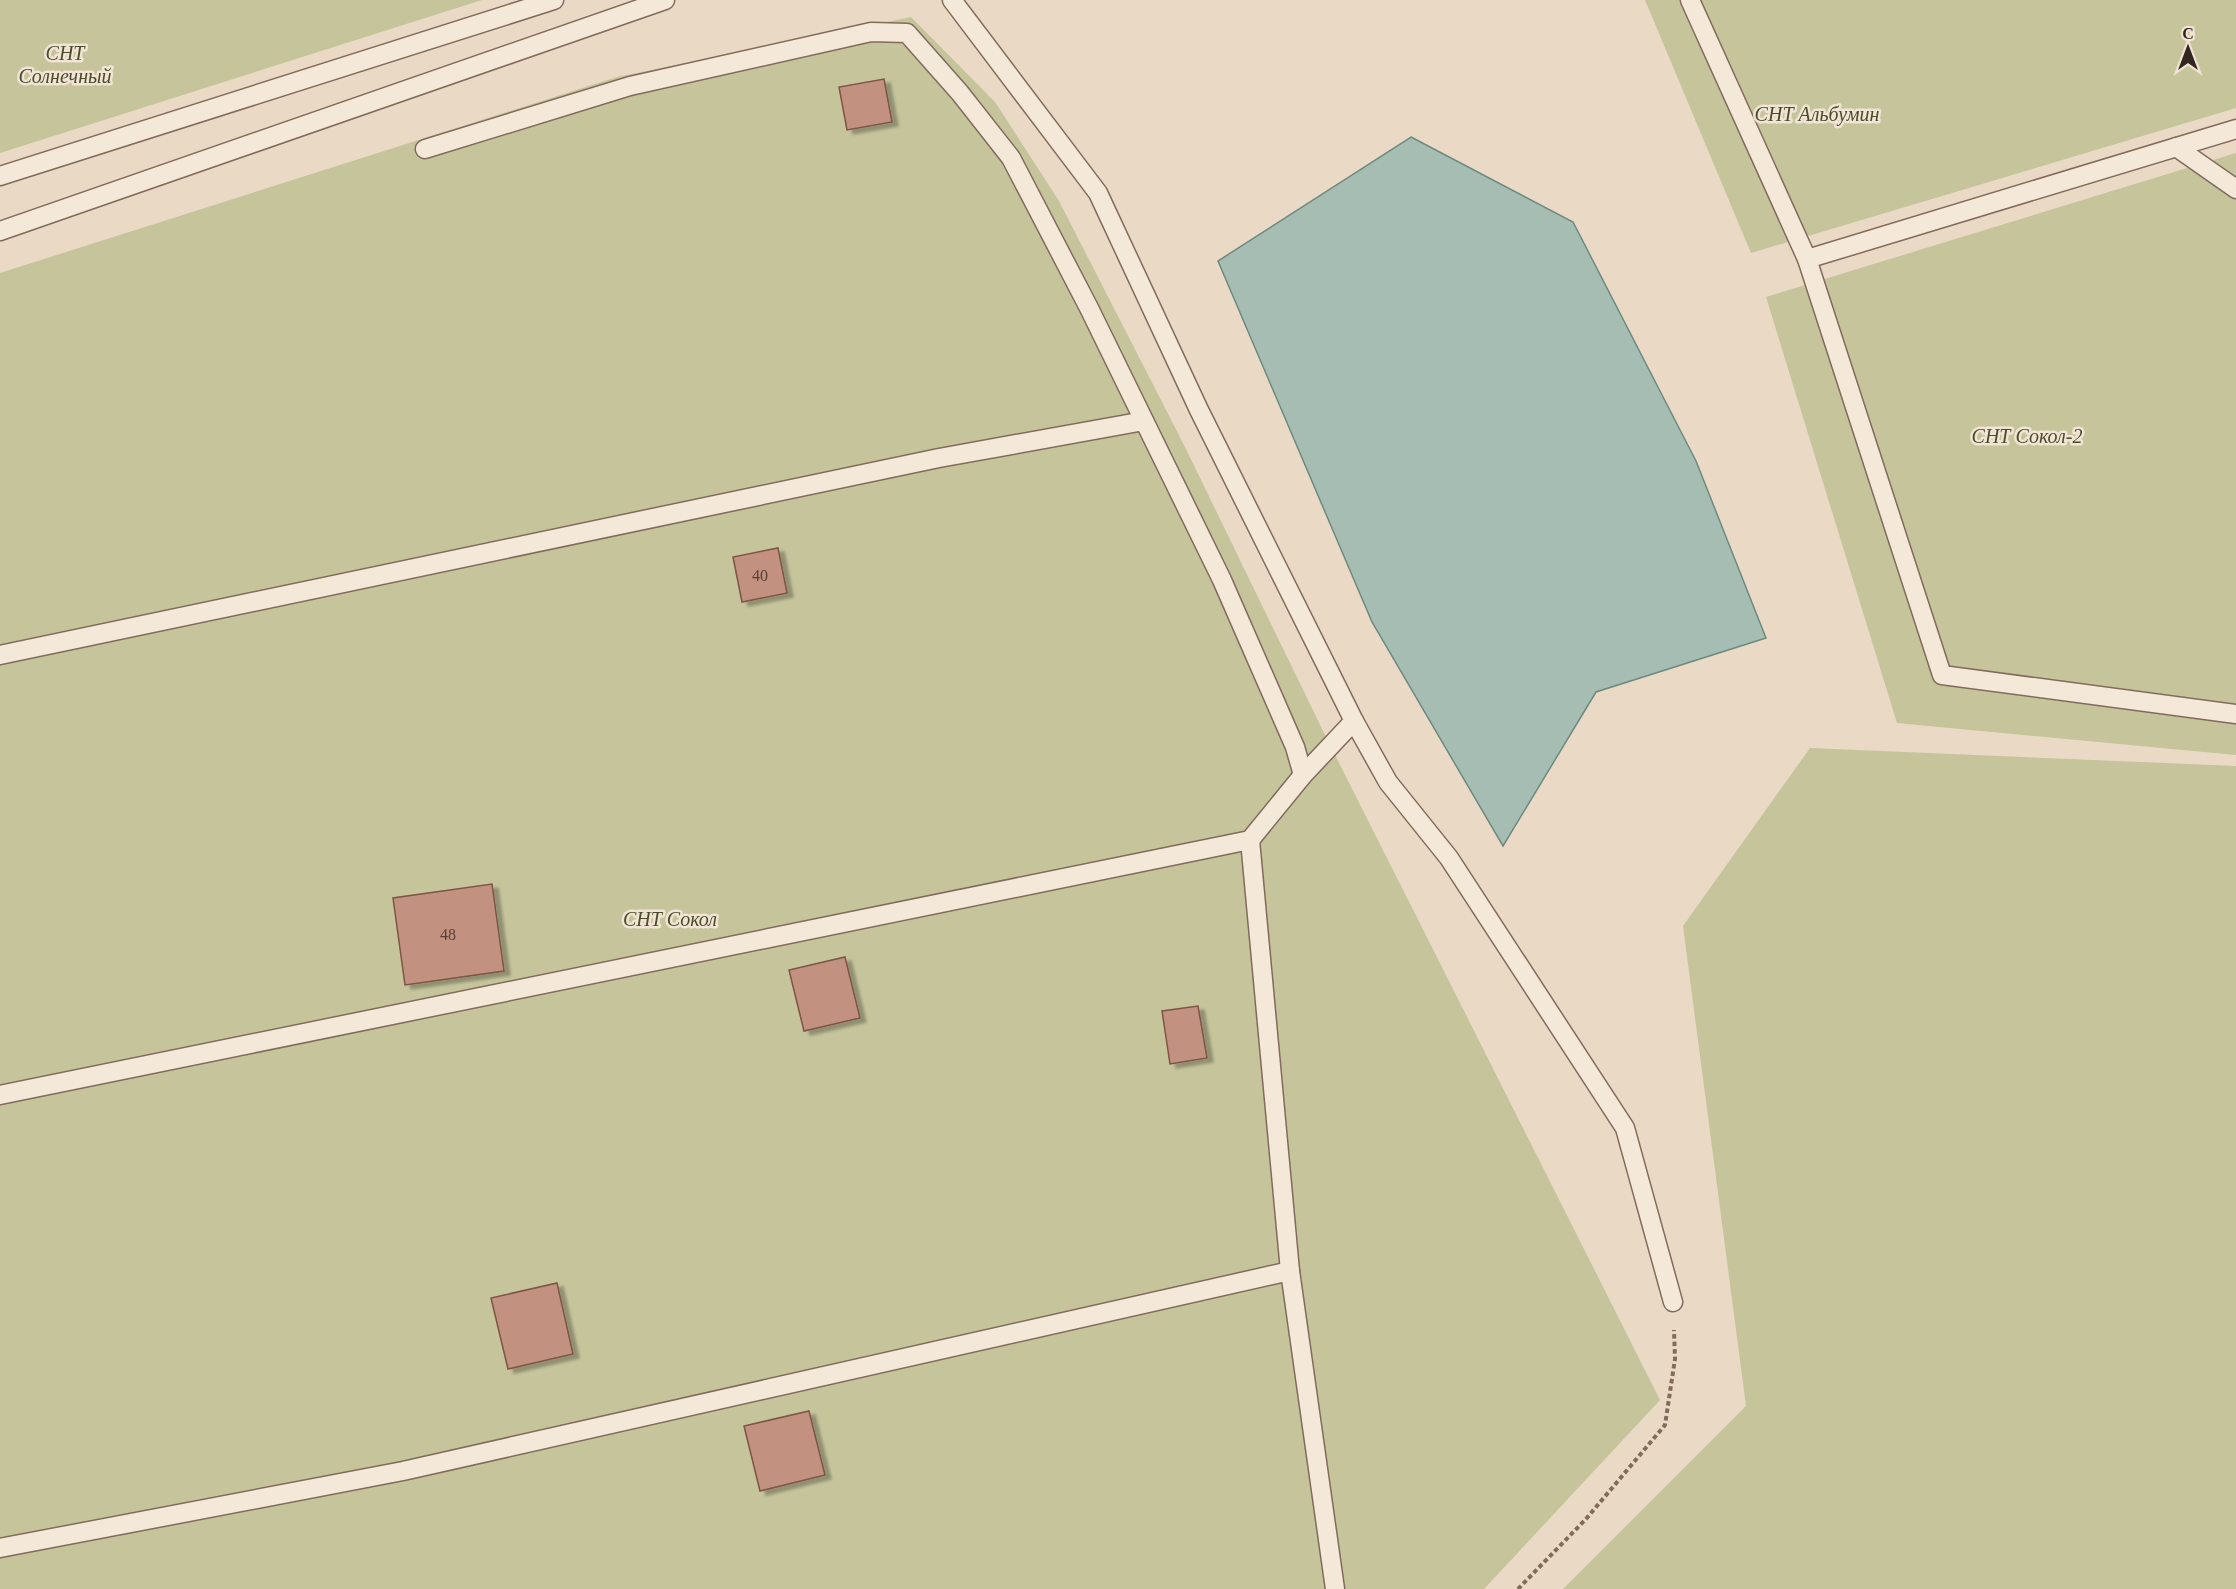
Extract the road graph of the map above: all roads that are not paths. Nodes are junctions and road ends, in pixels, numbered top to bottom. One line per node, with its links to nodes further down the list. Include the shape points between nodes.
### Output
1 (554, 0): 8 (lane)
2 (665, 0): 10 (lane)
3 (952, 0): 15 (lane, via 1098,193 1199,410)
4 (1690, 0): 11 (lane)
5 (2236, 129): 6 (lane)
6 (2176, 147): 9 (lane); 11 (lane)
7 (424, 149): 12 (lane, via 630,86 871,32 908,33 1011,158)
8 (0, 176)
9 (2236, 189)
10 (0, 231)
11 (1807, 259): 14 (lane, via 1942,675)
12 (1144, 421): 13 (lane, via 939,458); 16 (lane, via 1227,590 1295,747)
13 (0, 655)
14 (2236, 714)
15 (1354, 721): 16 (lane); 20 (lane, via 1388,782 1449,858 1625,1128)
16 (1303, 775): 17 (lane)
17 (1250, 840): 18 (lane); 19 (lane)
18 (0, 1095)
19 (1290, 1271): 21 (lane, via 403,1471); 22 (lane)
20 (1673, 1302)
21 (0, 1548)
22 (1335, 1589)

